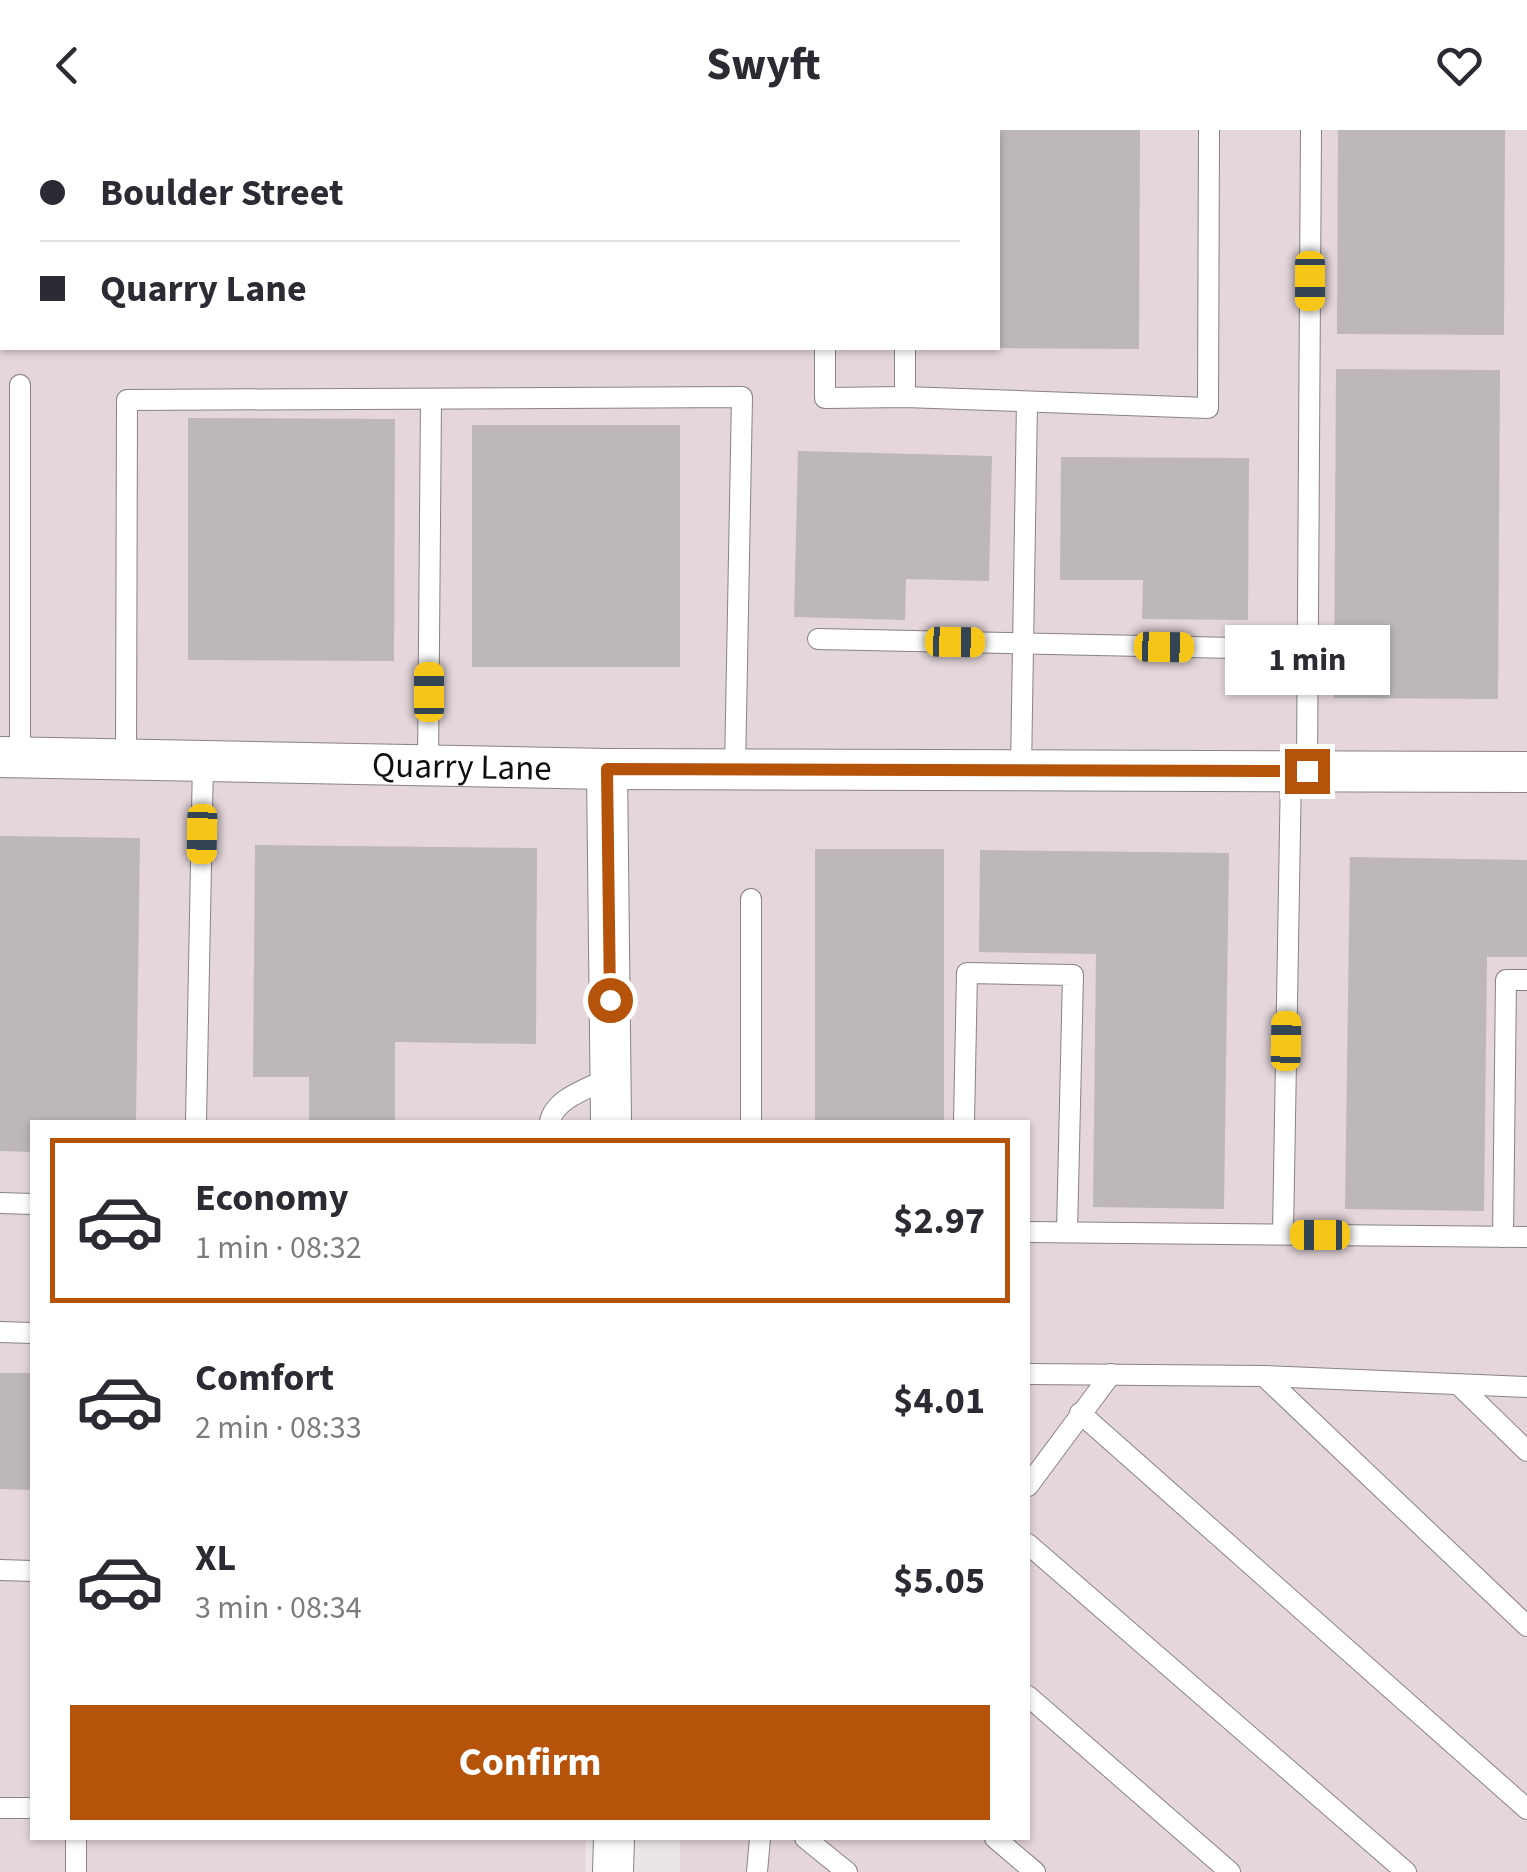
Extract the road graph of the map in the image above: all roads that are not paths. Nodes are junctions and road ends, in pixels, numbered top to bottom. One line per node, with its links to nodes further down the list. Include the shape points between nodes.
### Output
1 (1209, 130): 8 (lane, via 1208,408)
2 (1311, 130): 19 (lane)
3 (825, 350): 6 (lane, via 825,398)
4 (905, 350): 6 (lane)
5 (20, 385): 12 (lane)
6 (905, 397): 8 (lane)
7 (431, 399): 13 (lane, via 128,400); 15 (lane); 17 (lane, via 742,397)
8 (1027, 402): 10 (lane)
9 (818, 639): 10 (lane)
10 (1024, 644): 11 (lane); 18 (lane)
11 (1234, 648)
12 (10, 757): 13 (street, Quarry Lane)
13 (126, 759): 14 (street, Quarry Lane)
14 (203, 761): 15 (street, Quarry Lane); 24 (lane)
15 (428, 765): 16 (street, Quarry Lane)
16 (607, 769): 17 (street, Quarry Lane); 23 (street)
17 (735, 770): 18 (street, Quarry Lane)
18 (1021, 770): 19 (street, Quarry Lane)
19 (1299, 771): 20 (street, Quarry Lane); 33 (lane)
20 (1527, 772)
21 (752, 899): 27 (lane)
22 (1527, 980): 34 (lane, via 1506,980)
23 (611, 1078): 25 (lane, via 560,1103); 26 (street)
24 (196, 1120)
25 (550, 1120)
26 (611, 1120)
27 (750, 1120)
28 (964, 1120): 32 (lane, via 967,973 1072,974)
29 (0, 1204): 30 (lane)
30 (30, 1204)
31 (1030, 1232): 32 (lane)
32 (1067, 1232): 33 (lane)
33 (1283, 1234): 34 (lane)
34 (1502, 1237): 35 (lane)
35 (1527, 1237)
36 (0, 1332): 37 (lane)
37 (30, 1333)
38 (1030, 1374): 39 (lane)
39 (1111, 1374): 40 (lane); 43 (lane)
40 (1264, 1376): 41 (lane); 49 (lane)
41 (1459, 1386): 42 (lane); 44 (lane)
42 (1527, 1387)
43 (1080, 1413): 45 (lane); 53 (lane)
44 (1527, 1451)
45 (1030, 1483)
46 (1030, 1546): 65 (lane)
47 (0, 1570): 48 (lane)
48 (30, 1571)
49 (1527, 1626)
50 (1030, 1698): 64 (lane)
51 (0, 1808): 52 (lane)
52 (30, 1808)
53 (1527, 1809)
54 (76, 1840): 59 (lane)
55 (614, 1840): 60 (street)
56 (760, 1840): 61 (lane)
57 (808, 1840): 62 (lane)
58 (996, 1840): 63 (lane)
59 (76, 1872)
60 (614, 1872)
61 (757, 1872)
62 (848, 1872)
63 (1035, 1872)
64 (1230, 1872)
65 (1406, 1872)

